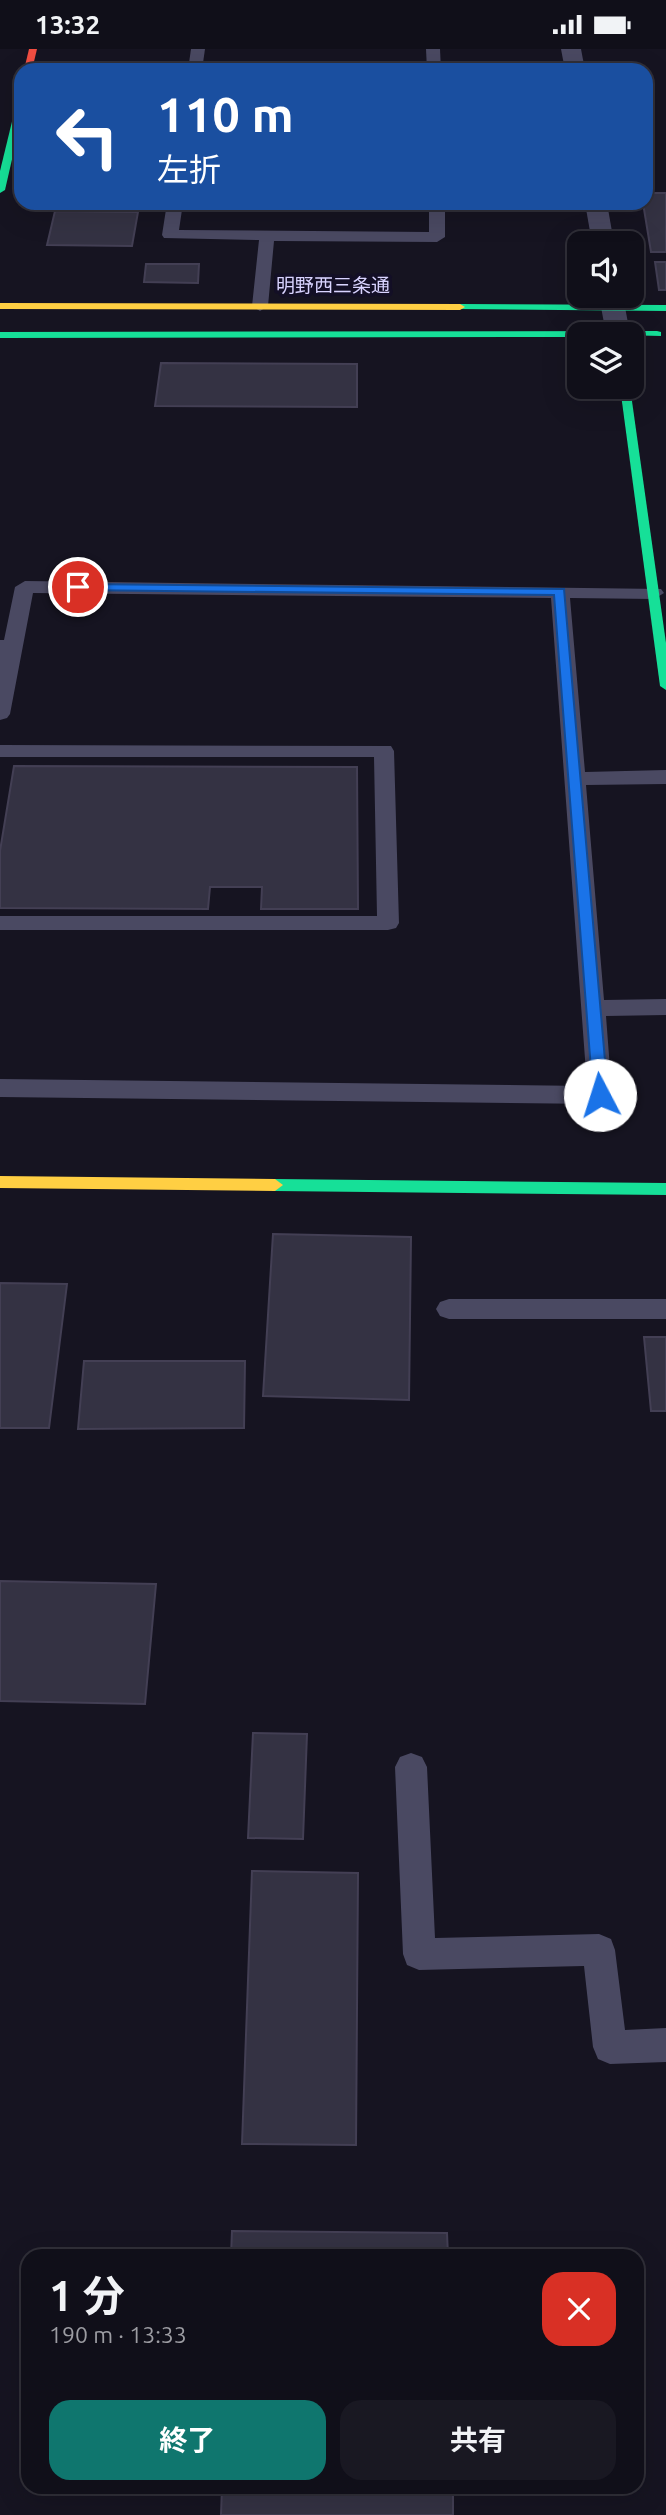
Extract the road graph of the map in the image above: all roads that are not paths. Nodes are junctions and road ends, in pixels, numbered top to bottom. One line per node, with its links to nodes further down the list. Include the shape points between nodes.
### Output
1 (14, 131): 2 (street)
2 (0, 190)
3 (174, 210): 7 (lane, via 170,235)
4 (437, 210): 7 (lane, via 437,237)
5 (597, 210): 6 (street)
6 (601, 231)
7 (267, 236): 10 (lane)
8 (567, 303): 10 (street, 明野西三条通)
9 (0, 306): 10 (street, 明野西三条通)
10 (260, 306)
11 (644, 306): 12 (street, 明野西三条通)
12 (666, 308)
13 (567, 334): 16 (street)
14 (644, 334): 15 (street)
15 (666, 334)
16 (0, 335)
17 (627, 399): 19 (street)
18 (560, 592): 19 (lane); 20 (lane, via 25,587); 25 (lane)
19 (653, 593): 21 (street)
20 (7, 646): 22 (lane)
21 (666, 686)
22 (0, 715)
23 (0, 751): 26 (lane, via 384,751 388,923)
24 (666, 777): 25 (lane)
25 (575, 779): 28 (lane)
26 (0, 922)
27 (666, 1007): 28 (lane)
28 (593, 1008): 29 (lane, via 600,1095)
29 (0, 1087)
30 (0, 1182): 31 (street)
31 (666, 1189)
32 (449, 1309): 33 (lane)
33 (666, 1309)
34 (411, 1767): 35 (lane, via 419,1954 599,1950 610,2047)
35 (666, 2045)

